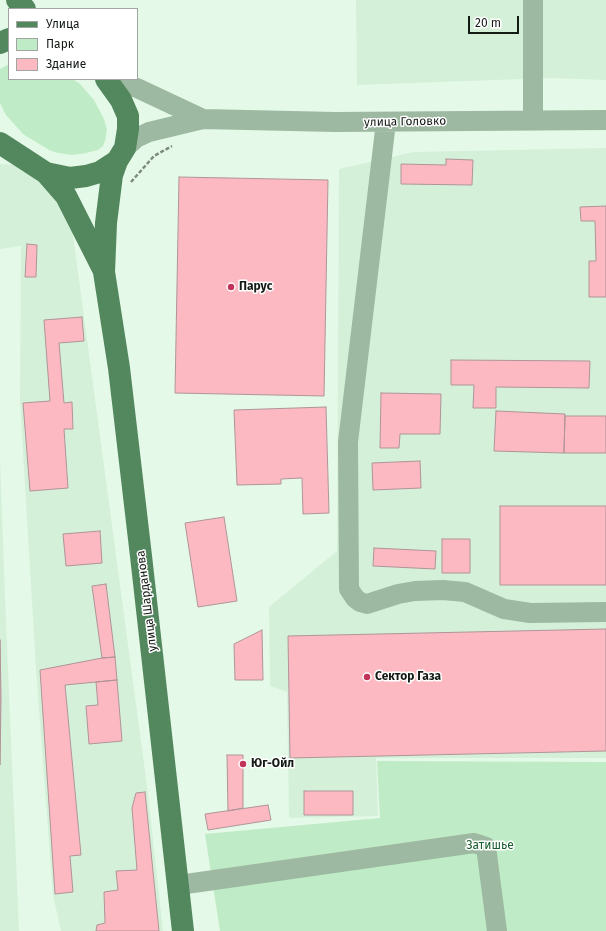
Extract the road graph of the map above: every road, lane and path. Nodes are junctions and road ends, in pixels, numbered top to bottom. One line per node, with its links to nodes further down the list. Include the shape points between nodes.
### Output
1 (17, 0): 3 (main road)
2 (533, 0): 8 (street)
3 (23, 8)
4 (107, 80): 12 (main road, via 121,100 128,116 128,129)
5 (109, 80): 6 (street, via 137,88)
6 (203, 119): 9 (street, улица Головко); 12 (street, via 149,132 136,138)
7 (606, 120): 8 (street, улица Головко)
8 (533, 121): 9 (street, улица Головко)
9 (386, 122): 16 (street, via 348,442 349,589 355,598 367,604 398,594 443,590 465,592 504,609 530,613)
10 (178, 143): 14 (path, via 154,156)
11 (1, 144): 13 (main road)
12 (121, 154): 13 (main road, via 100,172 86,176 70,178); 15 (main road, via 112,176 106,223)
13 (46, 173): 15 (main road, via 66,196)
14 (130, 184)
15 (104, 272): 17 (main road, улица Шарданова, via 119,368)
16 (606, 612)
17 (179, 885): 18 (main road, улица Шарданова); 19 (street, via 474,844 486,847)
18 (183, 931)
19 (497, 931)

